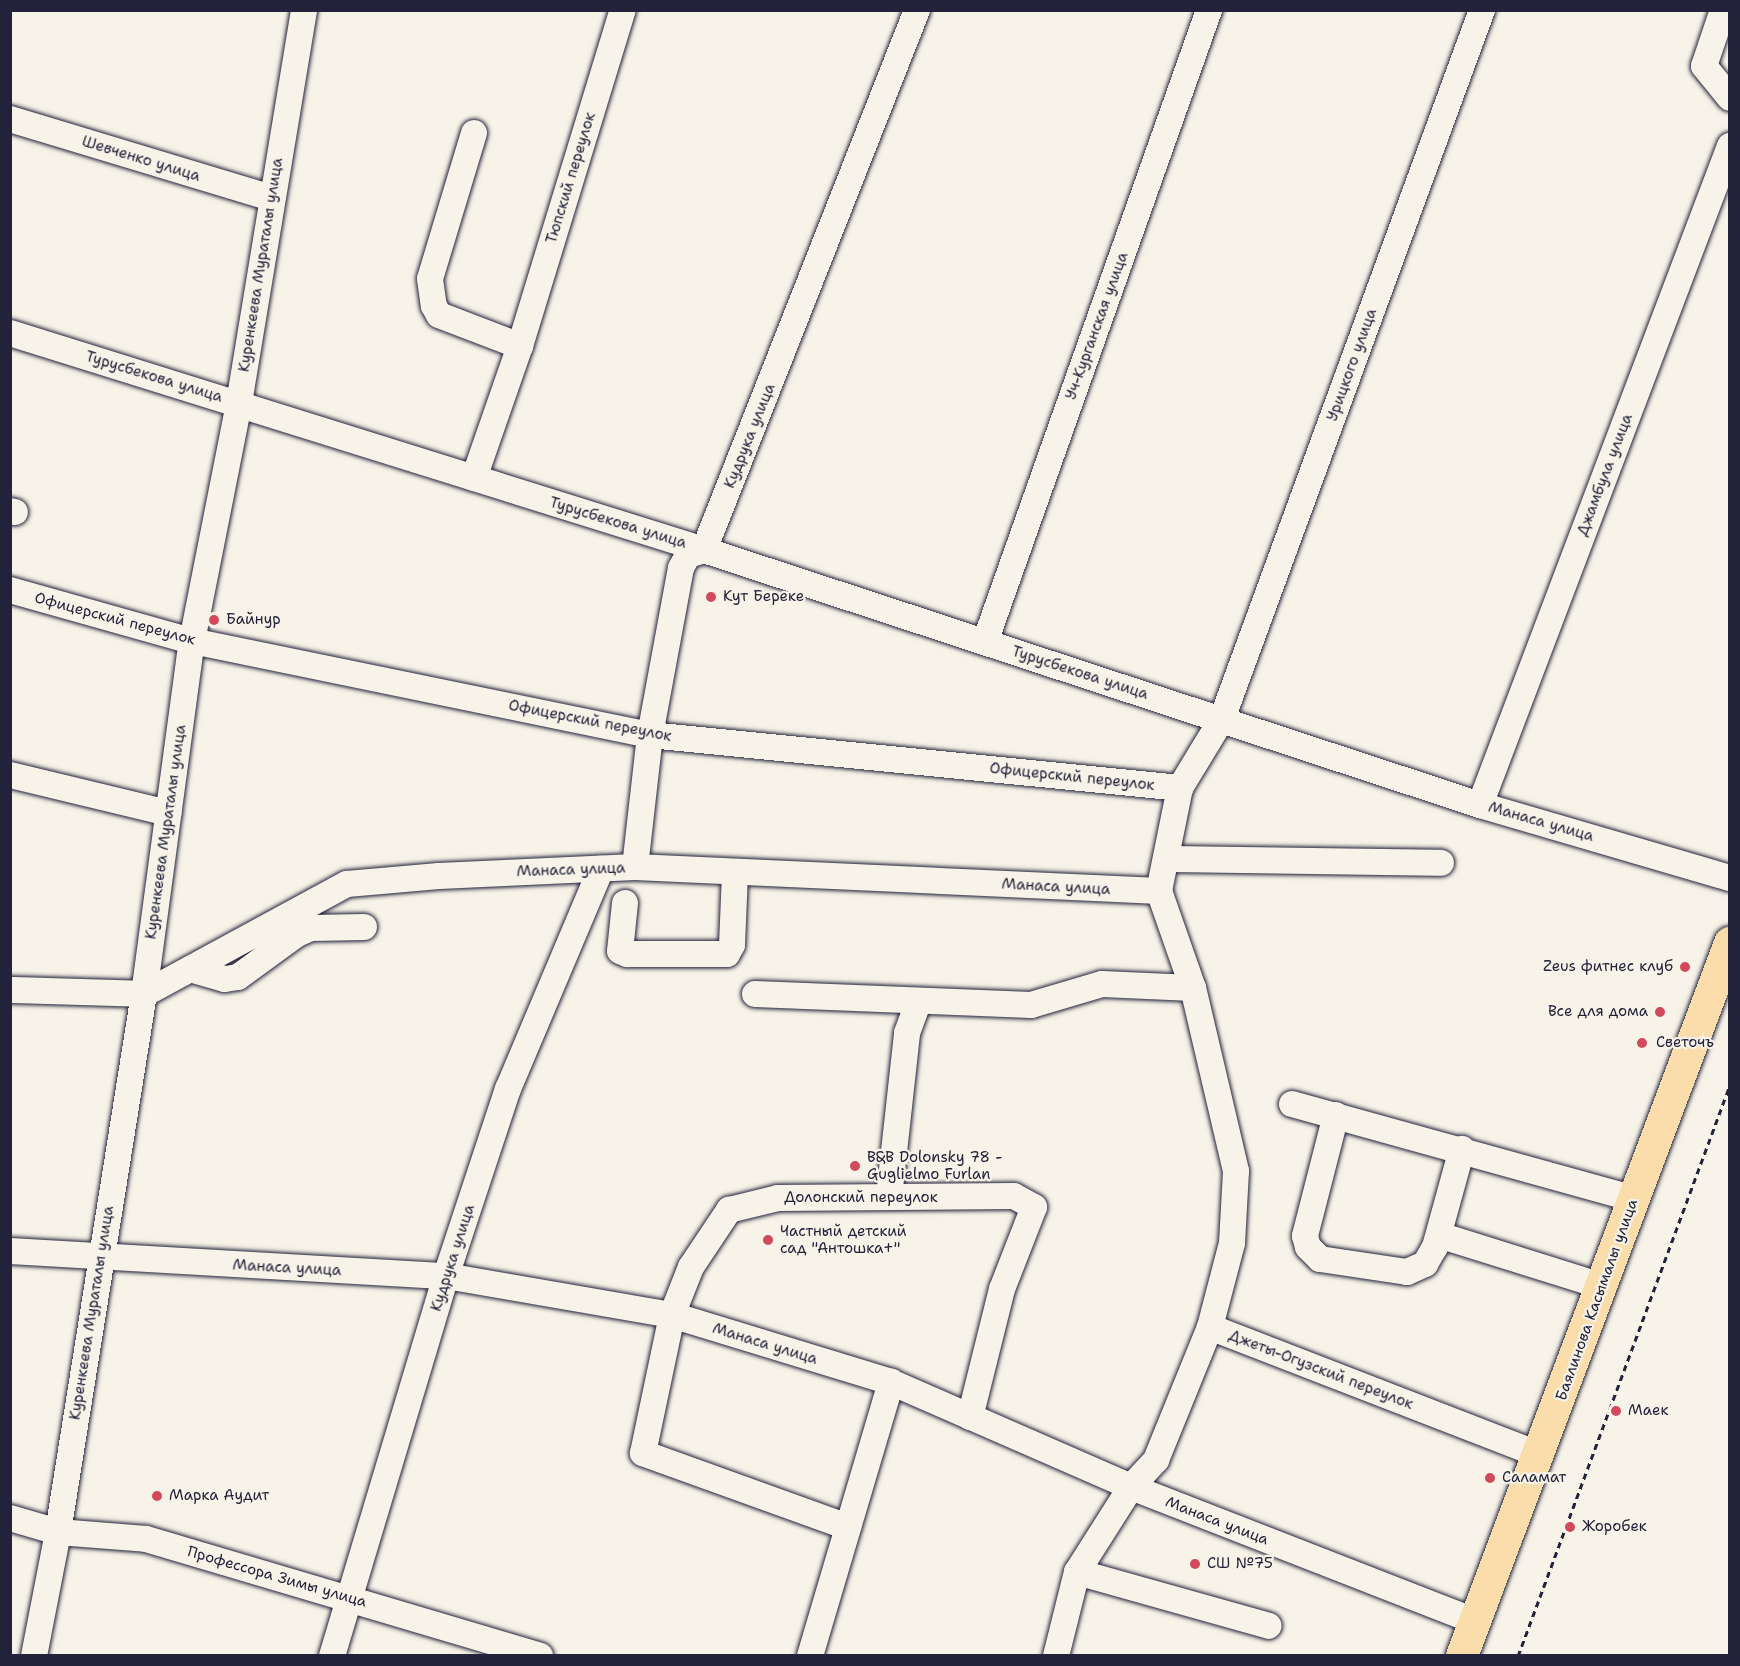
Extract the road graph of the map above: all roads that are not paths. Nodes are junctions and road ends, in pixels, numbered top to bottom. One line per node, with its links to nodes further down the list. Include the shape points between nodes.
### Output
1 (304, 10): 11 (street, Куренкеева Мураталы улица)
2 (622, 10): 13 (street, Тюпский переулок)
3 (917, 10): 16 (street, Кудрука улица)
4 (1209, 10): 19 (street, Уч-Курганская улица)
5 (1482, 10): 20 (street, Урицкого улица)
6 (1723, 10): 7 (street, via 1704,66)
7 (1730, 98)
8 (10, 119): 11 (street, Шевченко улица)
9 (474, 133): 13 (street, via 430,279 434,306 439,315)
10 (1730, 146): 24 (street, Джамбула улица)
11 (272, 198): 14 (street, Куренкеева Мураталы улица)
12 (10, 333): 14 (street, Турусбекова улица)
13 (520, 346): 15 (street, Тюпский переулок)
14 (238, 403): 15 (street, Турусбекова улица); 18 (street, Куренкеева Мураталы улица)
15 (474, 478): 16 (street, Турусбекова улица)
16 (704, 550): 19 (street, Турусбекова улица); 21 (street, via 688,555 681,568)
17 (10, 590): 18 (street, Офицерский переулок)
18 (192, 641): 21 (street, Офицерский переулок); 25 (street, Куренкеева Мураталы улица)
19 (985, 642): 20 (street, Турусбекова улица)
20 (1222, 719): 23 (street); 24 (street, Манаса улица)
21 (651, 735): 23 (street, Офицерский переулок); 28 (street)
22 (10, 775): 25 (street)
23 (1180, 788): 26 (street)
24 (1480, 805): 31 (street, Манаса улица)
25 (168, 813): 39 (street, Куренкеева Мураталы улица)
26 (1166, 859): 27 (street); 32 (street)
27 (1441, 863)
28 (635, 867): 29 (street, Манаса улица); 30 (street, Манаса улица)
29 (601, 869): 36 (street, Манаса улица, via 347,884); 50 (street, Кудрука улица, via 508,1089)
30 (735, 872): 32 (street, Манаса улица); 33 (street, via 732,945 727,954 620,951)
31 (1730, 878)
32 (1159, 891): 37 (street)
33 (625, 903)
34 (364, 927): 36 (street, via 304,931 238,977 225,979)
35 (1730, 943): 46 (main road, Баялинова Касымалы улица)
36 (190, 969): 39 (street, Манаса улица)
37 (1193, 988): 41 (street, via 1102,984 1031,1005); 53 (street, via 1236,1171 1232,1244)
38 (10, 990): 39 (street)
39 (144, 994): 49 (street, Куренкеева Мураталы улица)
40 (755, 994): 41 (street)
41 (918, 1003): 45 (street, via 906,1033)
42 (1292, 1104): 43 (street)
43 (1336, 1115): 44 (street); 47 (street, via 1305,1236 1308,1247 1320,1259 1407,1272 1425,1264)
44 (1462, 1149): 46 (street); 47 (street)
45 (889, 1197): 52 (street, Долонский переулок, via 778,1198 729,1210 691,1267); 55 (street, Долонский переулок, via 1014,1196 1034,1207 1002,1289)
46 (1635, 1198): 51 (main road, Баялинова Касымалы улица)
47 (1438, 1235): 51 (street)
48 (10, 1251): 49 (street, Манаса улица)
49 (100, 1259): 50 (street, Манаса улица); 60 (street, Куренкеева Мураталы улица)
50 (446, 1276): 52 (street, Манаса улица); 62 (street, Кудрука улица)
51 (1602, 1286): 56 (main road, Баялинова Касымалы улица)
52 (672, 1316): 54 (street, Манаса улица); 59 (street, Долонский переулок, via 643,1453)
53 (1210, 1327): 56 (street, Джеты-Огузский переулок); 57 (street, Джеты-Огузский переулок, via 1156,1460)
54 (891, 1382): 55 (street, Манаса улица); 59 (street)
55 (970, 1417): 57 (street, Манаса улица)
56 (1540, 1455): 63 (main road, Баялинова Касымалы улица)
57 (1131, 1487): 61 (street, Джеты-Огузский переулок); 63 (street, Манаса улица)
58 (10, 1518): 60 (street, Профессора Зимы улица)
59 (848, 1527): 68 (street)
60 (58, 1532): 62 (street, Профессора Зимы улица, via 146,1539); 65 (street, Куренкеева Мураталы улица)
61 (1077, 1572): 64 (street); 69 (street, Джеты-Огузский переулок)
62 (351, 1599): 66 (street, Кудрука улица); 67 (street, Профессора Зимы улица)
63 (1475, 1621): 70 (main road, Баялинова Касымалы улица)
64 (1269, 1626)
65 (34, 1656)
66 (332, 1656)
67 (540, 1656)
68 (810, 1656)
69 (1056, 1656)
70 (1462, 1656)

